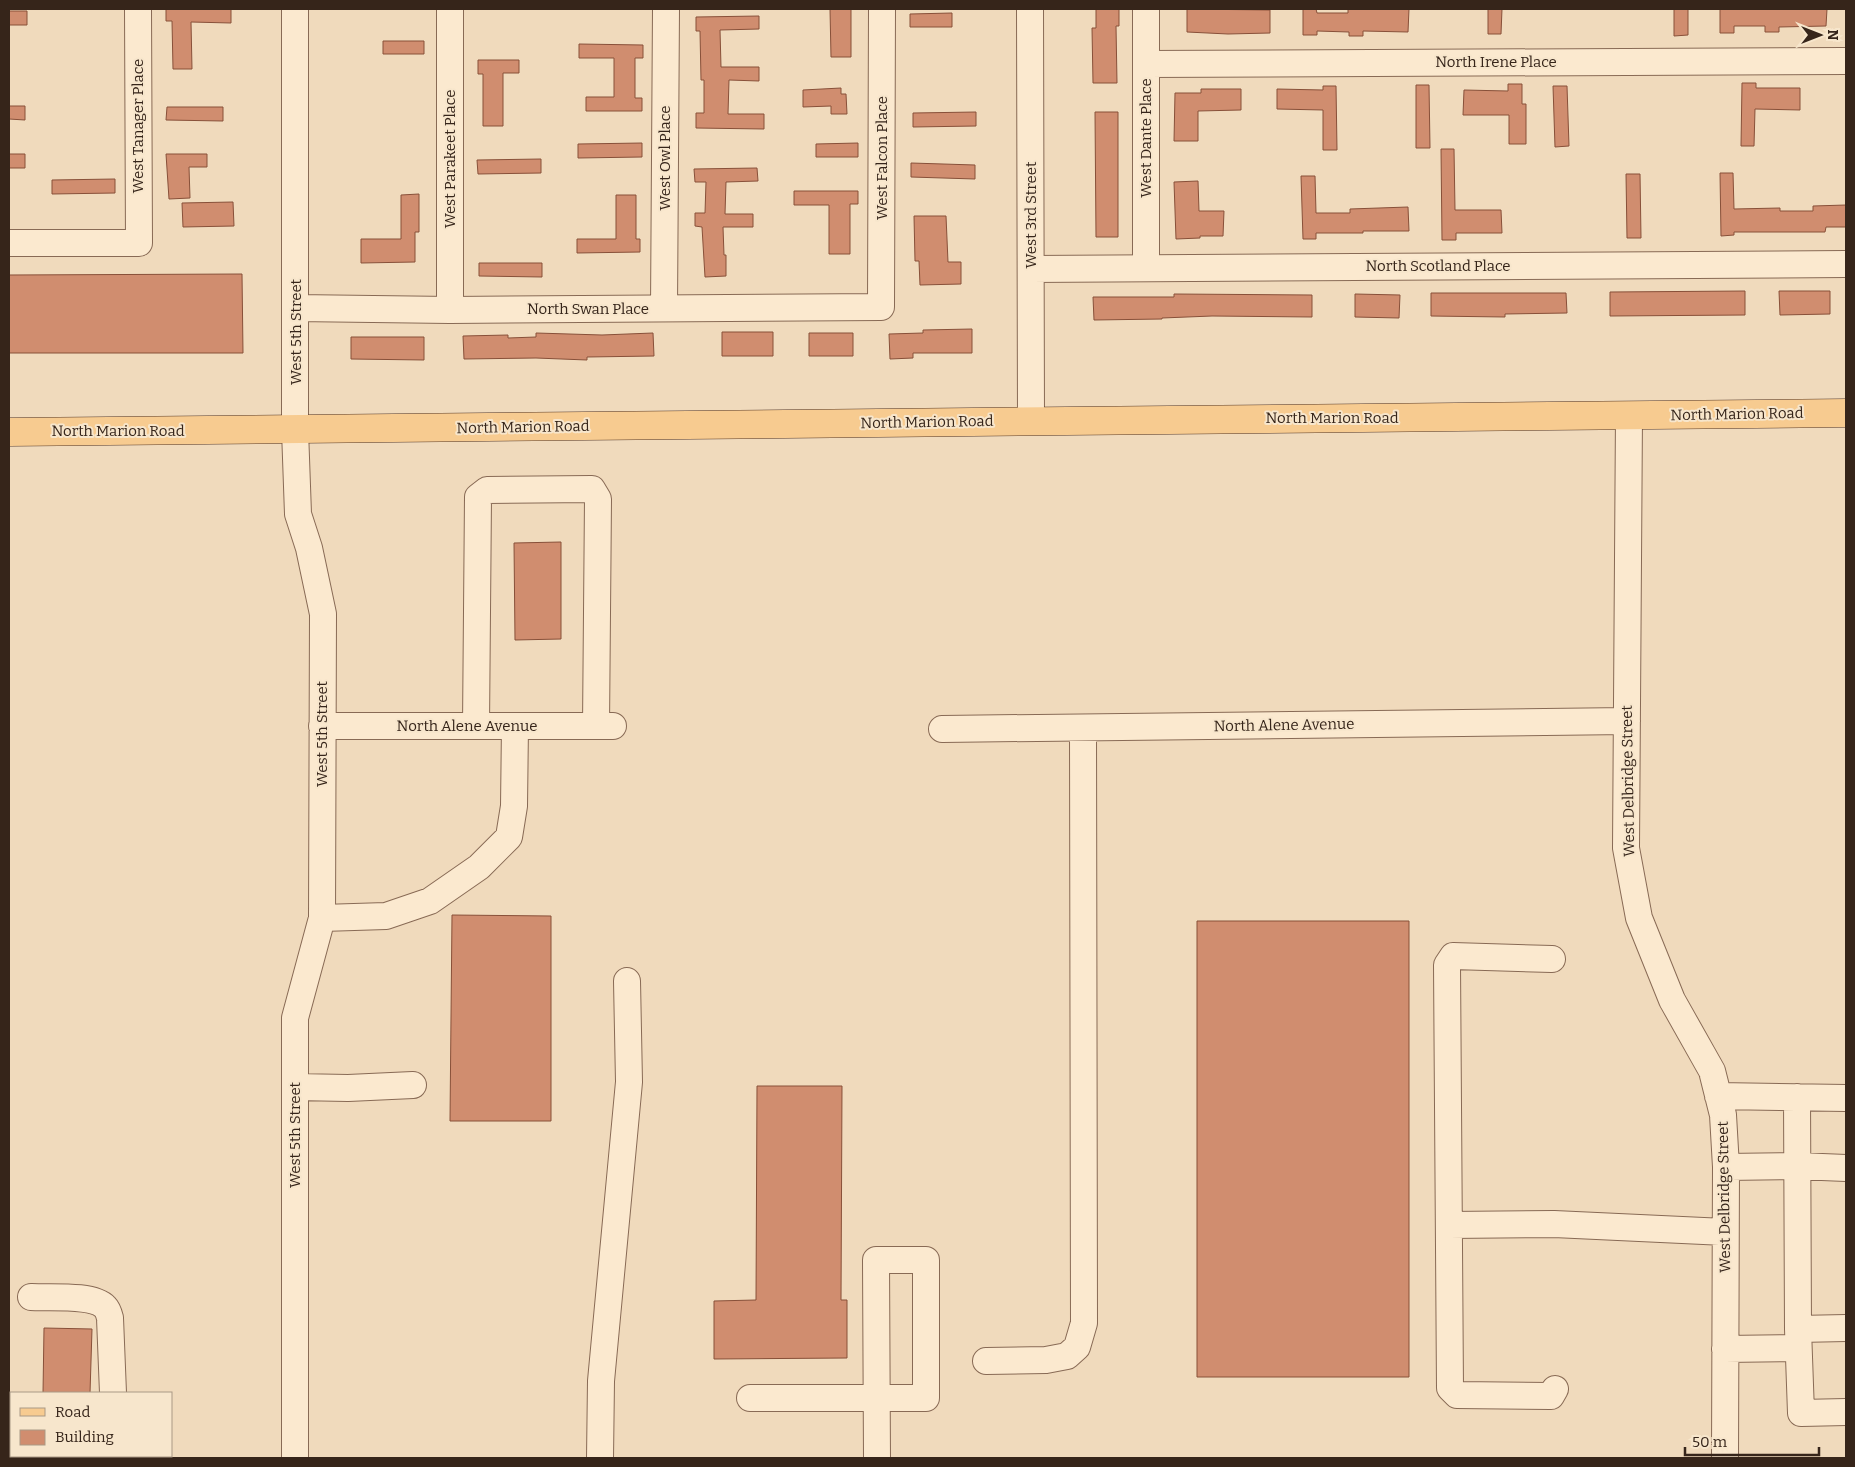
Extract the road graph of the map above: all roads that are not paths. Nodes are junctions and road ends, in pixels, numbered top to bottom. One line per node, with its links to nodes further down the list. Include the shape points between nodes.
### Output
1 (138, 9): 10 (street, West Tanager Place, via 139,243)
2 (294, 9): 15 (street, West 5th Street)
3 (450, 9): 17 (street, West Parakeet Place)
4 (666, 9): 16 (street, West Owl Place)
5 (882, 9): 14 (street, West Falcon Place)
6 (1030, 9): 13 (street, West 3rd Street)
7 (1146, 9): 9 (street, West Dante Place)
8 (1846, 61): 9 (street, North Irene Place)
9 (1146, 64): 12 (street, West Dante Place)
10 (9, 243)
11 (1846, 264): 12 (street, North Scotland Place)
12 (1146, 268): 13 (street, North Scotland Place)
13 (1031, 269): 20 (street, West 3rd Street)
14 (881, 307): 16 (street, North Swan Place)
15 (296, 308): 17 (street, North Swan Place); 21 (street, West 5th Street)
16 (664, 308): 17 (street, North Swan Place)
17 (450, 310)
18 (1846, 413): 19 (main road, North Marion Road)
19 (1629, 415): 20 (main road, North Marion Road); 23 (street, West Delbridge Street)
20 (1031, 421): 21 (main road, North Marion Road)
21 (295, 430): 22 (main road, North Marion Road); 24 (street, West 5th Street, via 298,514 323,614)
22 (9, 432)
23 (1627, 721): 27 (street, North Alene Avenue); 34 (street, West Delbridge Street, via 1626,848 1639,918 1672,1000 1712,1071)
24 (322, 726): 25 (street, North Alene Avenue); 29 (street, West 5th Street)
25 (476, 726): 26 (street, North Alene Avenue); 26 (street, North Alene Avenue, via 478,497 487,490 592,489 598,499 604,726)
26 (515, 726): 29 (street, via 514,806 509,837 479,868 430,901 386,916)
27 (1083, 728): 28 (street, North Alene Avenue); 46 (street, via 1084,1323 1076,1348 1067,1356 1046,1360)
28 (942, 729)
29 (322, 918): 33 (street, West 5th Street, via 295,1018)
30 (1552, 958): 40 (street, via 1453,956 1447,965)
31 (627, 981): 53 (street, via 629,1082 601,1381)
32 (413, 1085): 33 (street)
33 (295, 1087): 52 (street, West 5th Street)
34 (1718, 1096): 35 (street); 38 (street, West Delbridge Street, via 1723,1115)
35 (1797, 1097): 36 (street); 37 (street)
36 (1846, 1098)
37 (1798, 1166): 38 (street); 39 (street); 44 (street)
38 (1726, 1168): 41 (street, West Delbridge Street)
39 (1846, 1168)
40 (1449, 1226): 41 (street, via 1554,1224); 47 (street, via 1450,1388 1457,1395 1551,1396)
41 (1725, 1232): 45 (street, West Delbridge Street)
42 (31, 1297): 48 (street, via 88,1299 107,1308)
43 (1846, 1328): 44 (street)
44 (1798, 1338): 45 (street); 51 (street, via 1800,1413)
45 (1725, 1349): 55 (street, West Delbridge Street)
46 (986, 1361)
47 (1554, 1389)
48 (113, 1392)
49 (750, 1398): 50 (street)
50 (877, 1398): 50 (street, via 876,1260 926,1260 926,1398); 54 (street)
51 (1846, 1412)
52 (295, 1458)
53 (600, 1458)
54 (877, 1458)
55 (1725, 1458)

